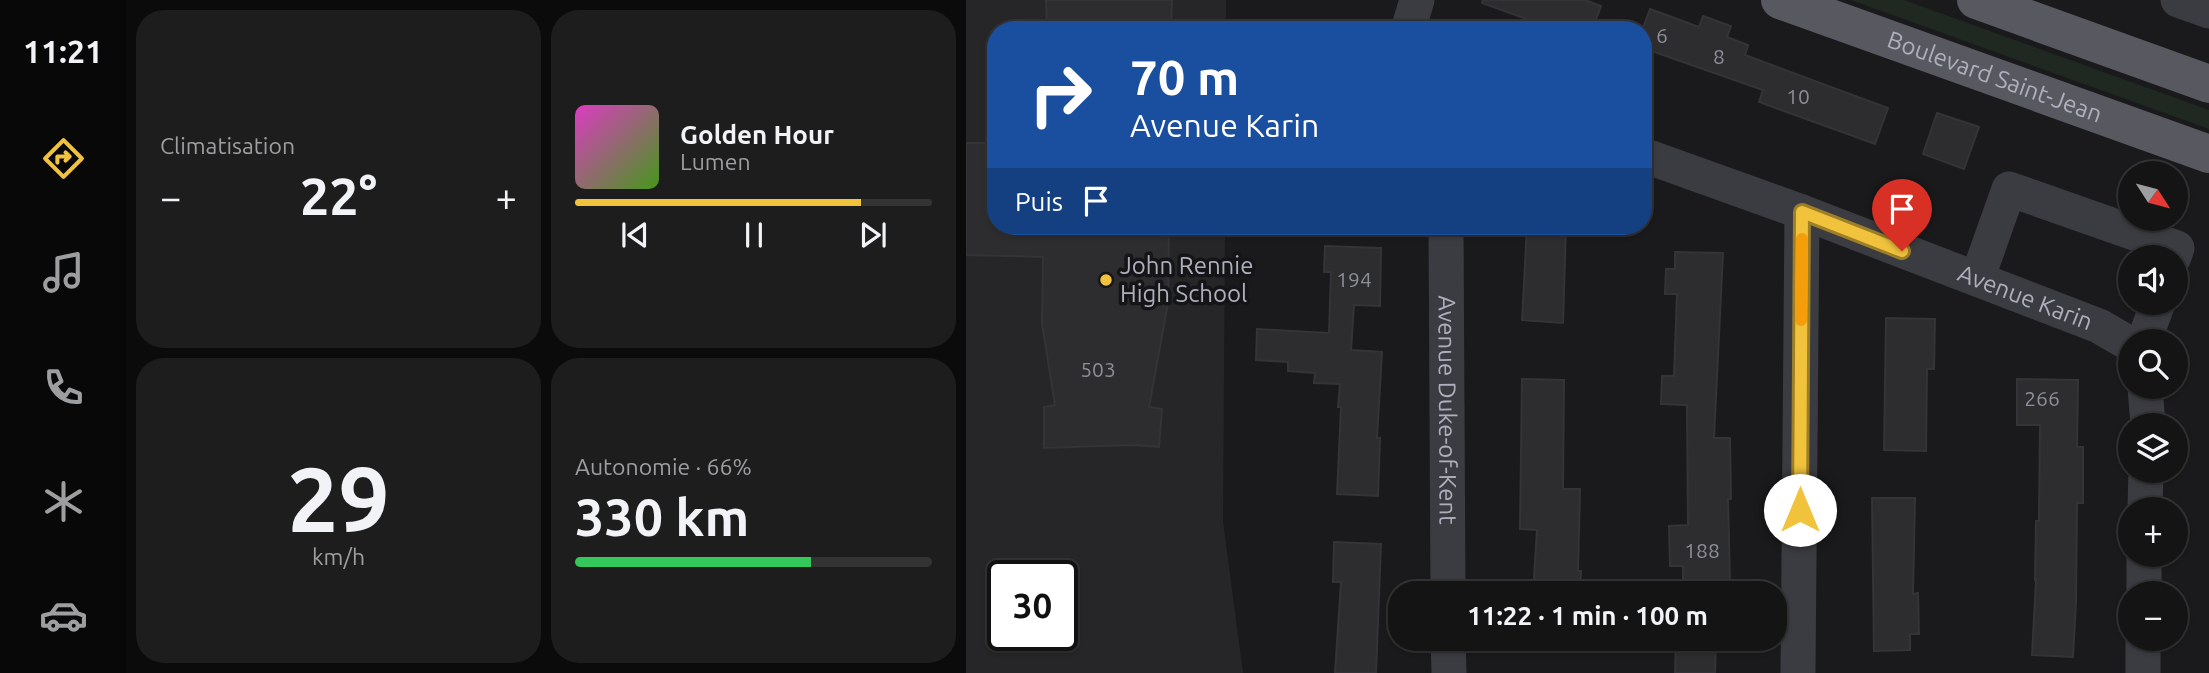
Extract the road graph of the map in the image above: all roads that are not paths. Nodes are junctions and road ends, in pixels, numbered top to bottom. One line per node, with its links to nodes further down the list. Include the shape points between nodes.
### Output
1 (1417, 0): 6 (street)
2 (1780, 0): 8 (main road, Boulevard Saint-Jean)
3 (1976, 0): 7 (main road)
4 (2178, 0): 5 (street)
5 (2209, 11)
6 (1411, 21)
7 (2209, 84)
8 (2209, 154)
9 (1652, 158): 10 (street, Avenue Karin)
10 (1802, 212): 13 (street, Avenue Karin); 19 (street)
11 (1446, 235): 15 (street, Avenue Duke-of-Kent)
12 (2168, 245): 13 (street, via 2009,189)
13 (1977, 279): 14 (street, Avenue Karin)
14 (2118, 337)
15 (1448, 581)
16 (1448, 651): 18 (street)
17 (2143, 651): 20 (street)
18 (1449, 673)
19 (1798, 673)
20 (2143, 673)

